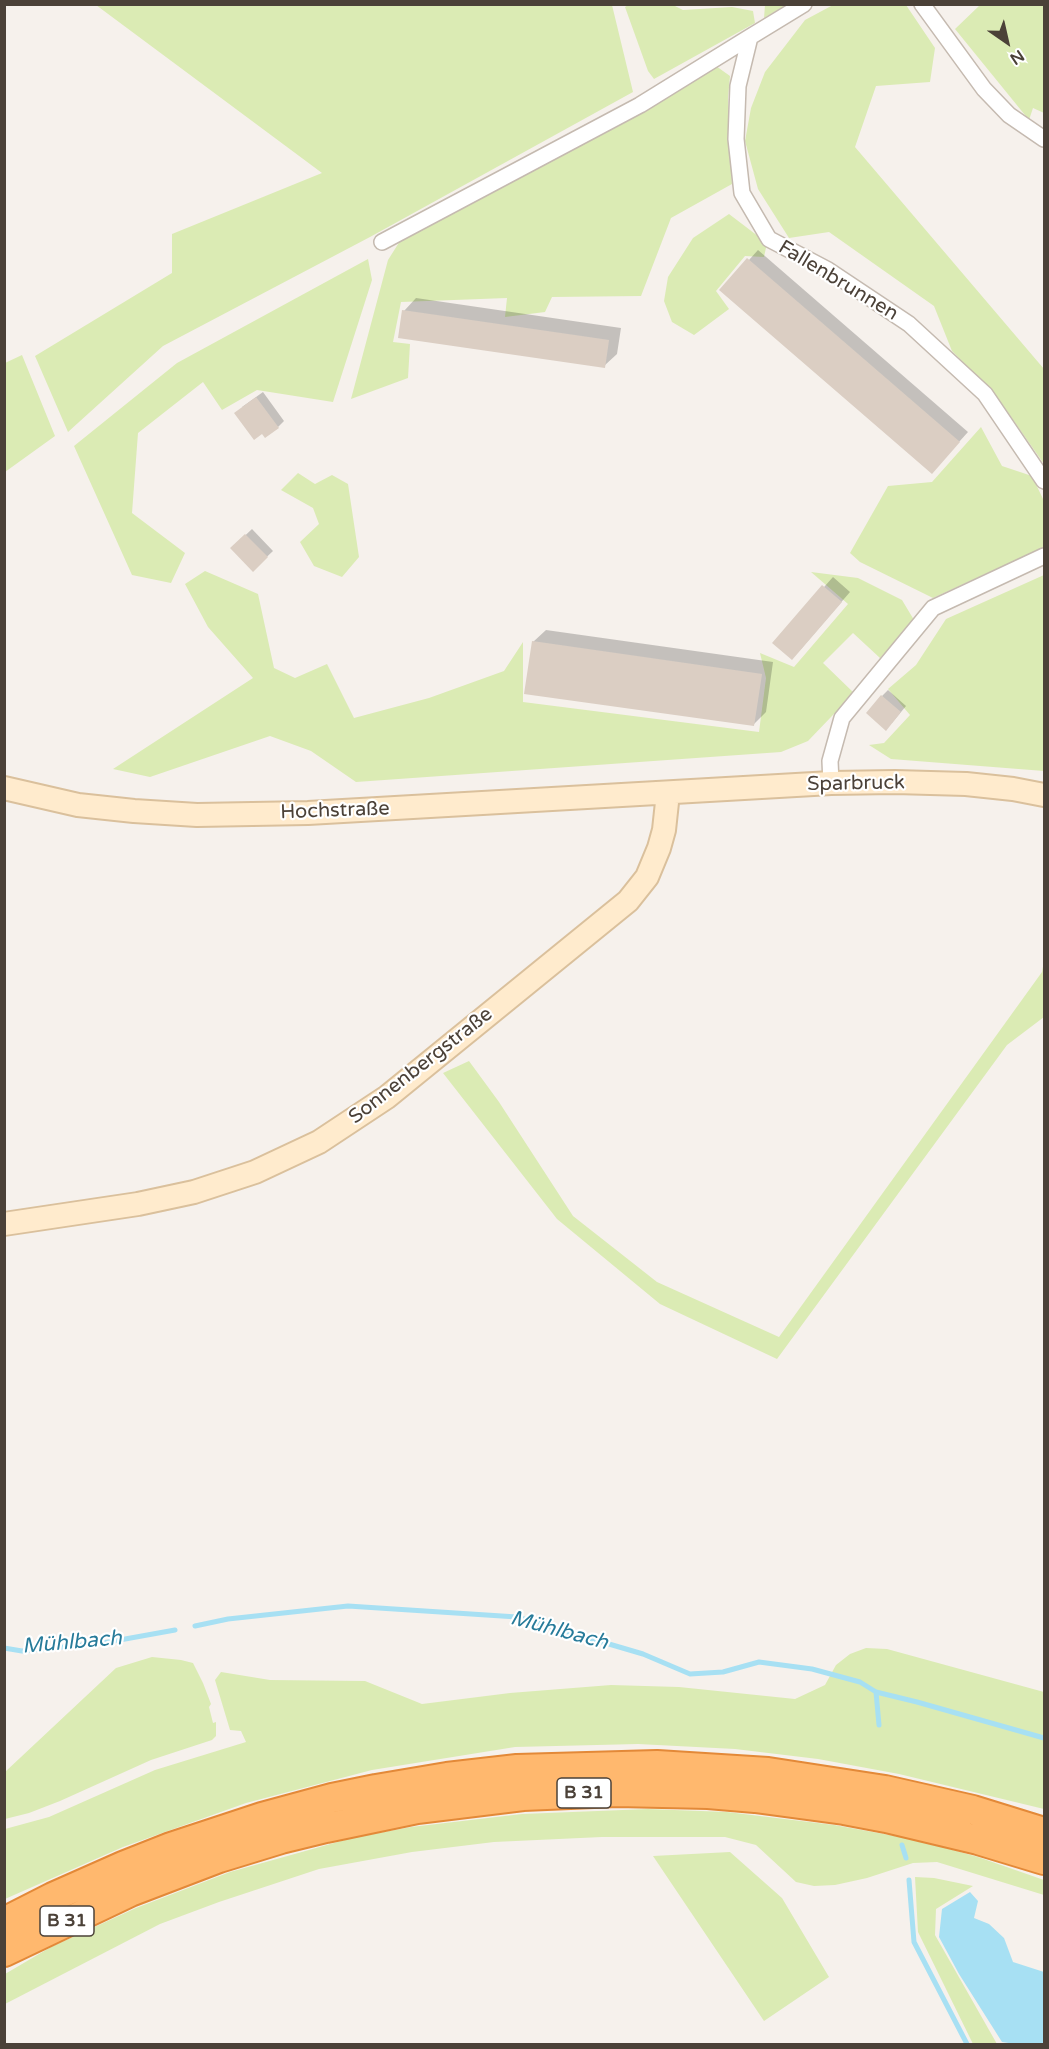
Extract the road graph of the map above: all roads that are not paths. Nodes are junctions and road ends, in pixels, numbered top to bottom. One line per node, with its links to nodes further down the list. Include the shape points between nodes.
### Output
1 (804, 4): 3 (street)
2 (922, 4): 4 (street, via 984,89 1009,116)
3 (750, 37): 5 (street, via 640,105); 6 (street, Fallenbrunnen, via 738,86 736,139 742,193 769,239 828,270 909,324 985,394)
4 (1044, 139)
5 (382, 242)
6 (1044, 482)
7 (1044, 556): 8 (street, via 933,608 842,718 830,761)
8 (831, 783): 10 (main road, Sparbruck); 11 (main road, Sparbruck, via 966,784)
9 (4, 788): 10 (main road, Hochstraße, via 78,805 197,815 308,813)
10 (668, 792): 12 (main road, Sonnenbergstraße, via 659,848 647,877 628,901 387,1097 339,1130 255,1172 194,1192)
11 (1044, 795)
12 (4, 1224)
13 (1038, 1829): 15 (highway, B 31, via 885,1790 768,1772 657,1765 517,1769 332,1798 262,1817 171,1846)
14 (1044, 1860): 16 (highway, B 31, via 886,1818 755,1798 628,1792 523,1796 417,1809 281,1839 130,1892)
15 (4, 1922)
16 (4, 1952)

